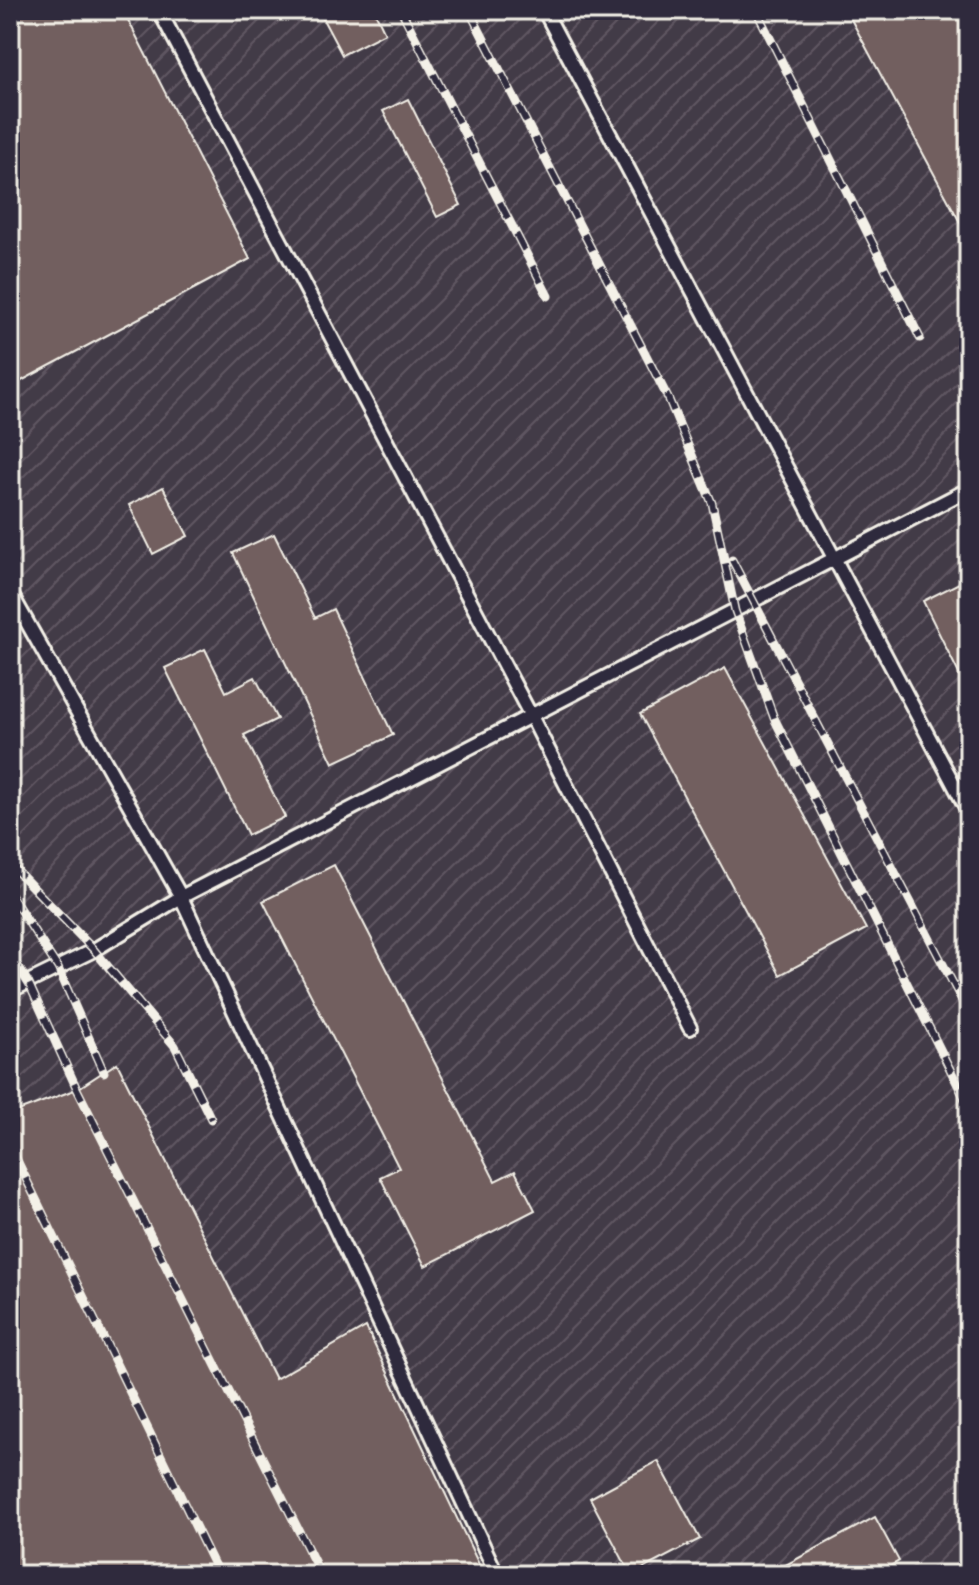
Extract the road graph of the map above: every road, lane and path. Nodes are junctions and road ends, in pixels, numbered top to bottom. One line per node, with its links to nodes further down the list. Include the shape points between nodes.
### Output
1 (159, 10): 6 (lane)
2 (544, 10): 4 (lane)
3 (969, 489): 4 (lane)
4 (835, 558): 6 (lane); 7 (lane)
5 (10, 592): 8 (lane)
6 (531, 716): 8 (lane); 10 (lane)
7 (969, 813)
8 (181, 897): 9 (lane, via 94,950); 11 (lane)
9 (10, 991)
10 (690, 1028)
11 (497, 1575)

